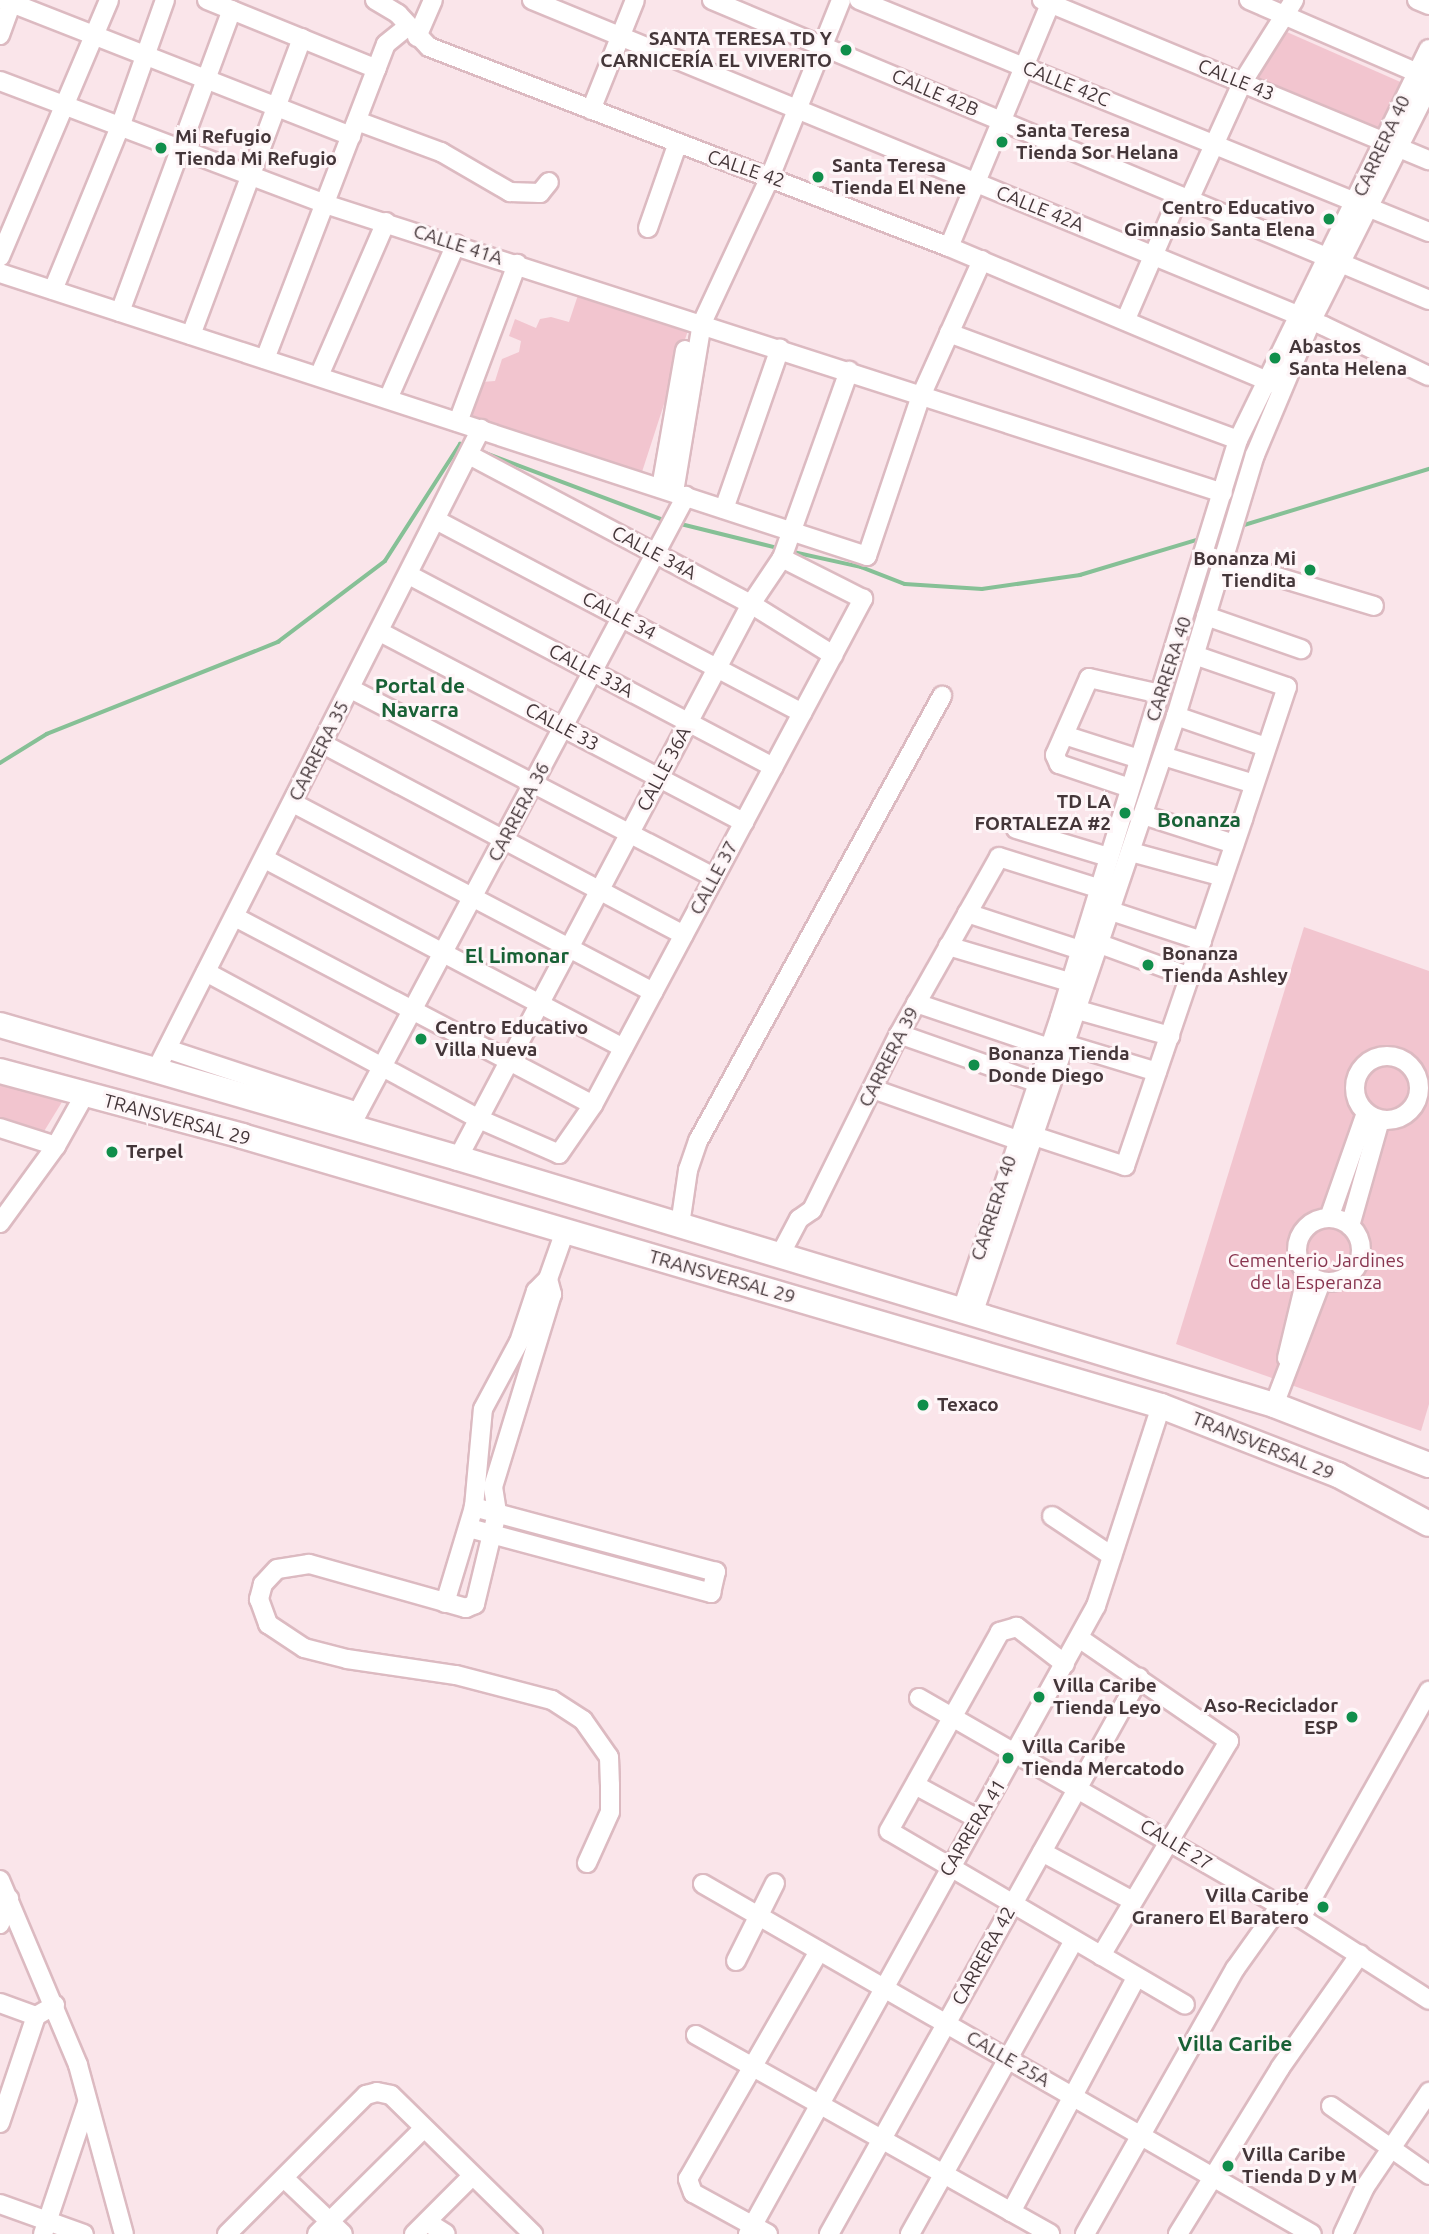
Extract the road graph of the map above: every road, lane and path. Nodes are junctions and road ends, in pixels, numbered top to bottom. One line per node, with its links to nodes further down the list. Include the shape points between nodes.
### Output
1 (109, 0): 21 (street)
2 (165, 0): 26 (street)
3 (207, 0): 17 (street)
4 (375, 0): 19 (street, CALLE 42)
5 (433, 0): 19 (street)
6 (532, 0): 22 (street, CALLE 42A)
7 (635, 0): 22 (street)
8 (712, 0): 24 (street, CALLE 42B)
9 (841, 0): 24 (street, CARRERA 36)
10 (859, 0): 27 (street, CALLE 42C)
11 (1249, 0): 18 (street)
12 (1294, 0): 18 (street)
13 (1417, 0): 16 (street)
14 (10, 1): 20 (street); 21 (street)
15 (1048, 1): 27 (street); 32 (street, CALLE 43)
16 (1429, 5)
17 (232, 10): 23 (street); 29 (street)
18 (1284, 16): 30 (street); 32 (street)
19 (412, 31): 28 (street, via 386,44); 35 (street, CALLE 42, via 429,47)
20 (0, 35)
21 (95, 35): 26 (street); 33 (street)
22 (620, 36): 35 (street); 36 (street, CALLE 42A)
23 (302, 38): 28 (street); 34 (street)
24 (824, 47): 36 (street, CARRERA 36); 37 (street, CALLE 42B)
25 (1429, 49): 30 (street, CARRERA 40)
26 (146, 55): 29 (street); 38 (street)
27 (1024, 67): 37 (street); 42 (street, CALLE 42C)
28 (377, 69): 39 (street)
29 (208, 79): 34 (street); 43 (street)
30 (1425, 79): 40 (street, CARRERA 40)
31 (0, 81): 33 (street, CALLE 41A)
32 (1242, 83): 40 (street, CALLE 43); 42 (street)
33 (65, 106): 38 (street, CALLE 41A); 58 (street)
34 (278, 106): 39 (street); 45 (street)
35 (591, 110): 41 (street, CALLE 42)
36 (798, 110): 46 (street, CARRERA 36); 48 (street, CALLE 42A)
37 (1003, 122): 48 (street); 49 (street, CALLE 42B)
38 (120, 127): 43 (street, CALLE 41A); 63 (street)
39 (354, 128): 47 (street, via 441,152 510,192 540,193); 50 (street)
40 (1391, 144): 44 (street, CALLE 43); 51 (street, CARRERA 40)
41 (677, 145): 46 (street, CALLE 42); 53 (street)
42 (1215, 145): 49 (street); 51 (street, CALLE 42C)
43 (182, 151): 45 (street, CALLE 41A); 65 (street)
44 (1429, 160)
45 (250, 176): 50 (street, CALLE 41A); 70 (street)
46 (770, 177): 56 (street, CALLE 42); 68 (street, CARRERA 36)
47 (550, 182)
48 (976, 183): 56 (street); 57 (street, CALLE 42A)
49 (1184, 198): 57 (street); 60 (street, CALLE 42B)
50 (325, 204): 52 (street, CALLE 41A); 72 (street)
51 (1362, 205): 54 (street, CALLE 42C); 60 (street, CARRERA 40)
52 (386, 222): 55 (street, CALLE 41A); 74 (street)
53 (648, 228)
54 (1429, 232)
55 (456, 244): 61 (street, CALLE 41A); 79 (street)
56 (949, 247): 59 (street, CALLE 42)
57 (1153, 255): 66 (street); 67 (street, CALLE 42A)
58 (0, 257)
59 (982, 260): 66 (street, CALLE 42); 69 (street)
60 (1334, 260): 64 (street, CALLE 42B); 67 (street, CARRERA 40)
61 (517, 264): 68 (street, CALLE 41A); 80 (street)
62 (0, 273): 63 (street)
63 (53, 290): 65 (street)
64 (1429, 300)
65 (120, 312): 70 (street)
66 (1126, 319): 76 (street, CALLE 42)
67 (1305, 319): 75 (street, CALLE 42A); 76 (street, CARRERA 40); 77 (street, CARRERA 40)
68 (696, 321): 71 (street, CALLE 41A); 84 (street, CARRERA 36)
69 (949, 333): 78 (street); 82 (street)
70 (191, 335): 72 (street)
71 (780, 348): 73 (street, CALLE 41A); 86 (street)
72 (265, 359): 74 (street)
73 (849, 371): 78 (street, CALLE 41A); 88 (street, CALLE 36A)
74 (318, 376): 79 (street)
75 (1429, 376)
76 (1265, 380): 77 (street, CALLE 42); 82 (street, CARRERA 40)
77 (1282, 388): 90 (street, CARRERA 40)
78 (921, 396): 85 (street, CALLE 41A); 88 (street, via 867,556)
79 (388, 399): 80 (street)
80 (458, 422): 81 (street)
81 (481, 429): 83 (street, CARRERA 35); 84 (street)
82 (1238, 440): 85 (street, CARRERA 40)
83 (471, 456): 87 (street, CARRERA 35); 89 (street, CALLE 34A)
84 (674, 492): 86 (street); 89 (street, CARRERA 36)
85 (1223, 493): 90 (street, CARRERA 40)
86 (724, 509): 88 (street)
87 (436, 520): 91 (street, CARRERA 35); 95 (street, CALLE 34)
88 (787, 545): 92 (street, CALLE 36A); 98 (street, CALLE 37, via 863,599)
89 (658, 555): 92 (street, CALLE 34A); 95 (street, CARRERA 36)
90 (1212, 557): 93 (street); 94 (street, CARRERA 40); 103 (street, CARRERA 40)
91 (409, 575): 96 (street, CARRERA 35); 101 (street, CALLE 33A)
92 (751, 604): 98 (street, CALLE 34A); 100 (street, CALLE 36A)
93 (1374, 606)
94 (1206, 616): 97 (street); 99 (street, CARRERA 40)
95 (624, 619): 100 (street, CALLE 34); 101 (street, CARRERA 36)
96 (380, 632): 102 (street, CARRERA 35); 108 (street, CALLE 33)
97 (1301, 649)
98 (833, 655): 105 (street, CALLE 37)
99 (1194, 655): 106 (street, CARRERA 40); 111 (street, via 1287,687)
100 (717, 668): 105 (street, CALLE 34); 107 (street, CALLE 36A)
101 (594, 673): 107 (street, CALLE 33A); 108 (street, CARRERA 36)
102 (351, 689): 110 (street, CARRERA 35); 116 (street)
103 (1160, 694): 109 (street, via 1089,678); 113 (street, CARRERA 40)
104 (942, 696): 178 (street, via 698,1141 688,1170)
105 (802, 713): 114 (street, CALLE 37)
106 (1177, 716): 111 (street); 112 (street, CARRERA 40)
107 (688, 723): 114 (street, CALLE 33A); 115 (street, CALLE 36A)
108 (565, 728): 115 (street, CALLE 33); 116 (street, CARRERA 36)
109 (1064, 735): 113 (street); 118 (street, via 1055,755 1059,764)
110 (323, 744): 119 (street, CARRERA 35); 124 (street)
111 (1266, 747): 117 (street)
112 (1163, 756): 117 (street); 120 (street, CARRERA 40)
113 (1139, 759): 118 (street, CARRERA 40)
114 (773, 767): 121 (street, CALLE 37)
115 (659, 778): 121 (street, CALLE 33); 123 (street, CALLE 36A)
116 (535, 784): 123 (street); 124 (street, CARRERA 36)
117 (1254, 784): 125 (street)
118 (1130, 788): 127 (street, CARRERA 40)
119 (293, 803): 128 (street, CARRERA 35); 133 (street)
120 (1143, 815): 125 (street); 126 (street, CARRERA 40)
121 (744, 822): 129 (street, CALLE 37)
122 (1016, 829): 127 (street)
123 (630, 834): 129 (street); 132 (street, CALLE 36A)
124 (505, 840): 132 (street); 133 (street, CARRERA 36)
125 (1234, 844): 130 (street)
126 (1131, 852): 130 (street); 134 (street, CARRERA 40)
127 (1108, 857): 131 (street, CARRERA 40)
128 (265, 859): 136 (street, CARRERA 35); 143 (street)
129 (714, 877): 137 (street, CALLE 37)
130 (1223, 877): 138 (street)
131 (1098, 888): 135 (street, CARRERA 39, via 999,857); 142 (street, CARRERA 40)
132 (600, 890): 137 (street); 141 (street, CALLE 36A)
133 (473, 898): 141 (street); 143 (street, CARRERA 36)
134 (1111, 911): 138 (street); 139 (street, CARRERA 40)
135 (967, 913): 140 (street, CARRERA 39); 142 (street)
136 (235, 916): 144 (street, CARRERA 35); 151 (street)
137 (684, 935): 147 (street, CALLE 37)
138 (1202, 941): 145 (street)
139 (1100, 944): 145 (street); 150 (street, CARRERA 40)
140 (948, 946): 146 (street); 148 (street, CARRERA 39)
141 (569, 948): 147 (street); 149 (street, CALLE 36A)
142 (1080, 950): 146 (street, CARRERA 40)
143 (444, 953): 149 (street); 151 (street, CARRERA 36)
144 (206, 972): 157 (street, CARRERA 35); 159 (street)
145 (1190, 977): 154 (street)
146 (1069, 982): 156 (street, CARRERA 40)
147 (653, 992): 155 (street, CALLE 37)
148 (916, 1003): 153 (street, CARRERA 39); 156 (street)
149 (540, 1004): 155 (street); 158 (street, CALLE 36A)
150 (1077, 1010): 154 (street); 156 (street, CARRERA 40)
151 (413, 1011): 158 (street); 159 (street, CARRERA 36)
152 (0, 1026): 161 (highway, TRANSVERSAL 29)
153 (899, 1034): 163 (street); 164 (street, CARRERA 39)
154 (1170, 1036): 162 (street)
155 (623, 1048): 166 (street, CALLE 37)
156 (1059, 1048): 162 (street); 163 (street, CARRERA 40); 170 (street, CARRERA 40)
157 (167, 1049): 161 (street, CARRERA 35); 168 (street)
158 (509, 1062): 166 (street); 167 (street, CALLE 36A)
159 (382, 1067): 167 (street); 168 (street, CARRERA 36)
160 (0, 1070): 165 (highway, TRANSVERSAL 29)
161 (155, 1072): 168 (highway, TRANSVERSAL 29)
162 (1157, 1072): 170 (street, via 1125,1166)
163 (1038, 1083): 170 (street, CARRERA 40)
164 (873, 1089): 170 (street); 181 (street, CARRERA 39, via 811,1210 799,1219)
165 (84, 1096): 171 (street); 180 (highway, TRANSVERSAL 29, via 242,1136)
166 (593, 1105): 167 (street, CALLE 37, via 559,1154)
167 (478, 1119): 172 (street, CALLE 36A)
168 (354, 1120): 172 (highway, TRANSVERSAL 29)
169 (0, 1128): 171 (street)
170 (1026, 1138): 184 (street, CARRERA 40)
171 (56, 1146): 175 (street)
172 (458, 1158): 178 (highway, TRANSVERSAL 29)
173 (1340, 1188): 174 (street); 174 (street, via 1373,1116); 176 (street)
174 (1359, 1194): 179 (street)
175 (7, 1202): 177 (street)
176 (1329, 1218): 179 (street); 182 (street, via 1307,1226 1298,1239 1298,1262)
177 (0, 1223)
178 (680, 1225): 181 (highway, TRANSVERSAL 29)
179 (1350, 1226): 182 (street, via 1361,1246 1356,1269 1344,1279)
180 (565, 1231): 183 (street); 186 (highway, TRANSVERSAL 29)
181 (780, 1255): 184 (highway, TRANSVERSAL 29)
182 (1314, 1278): 185 (street)
183 (548, 1279): 188 (street, via 536,1291 519,1342 483,1409); 189 (street, via 552,1294 493,1487)
184 (967, 1312): 185 (highway, TRANSVERSAL 29)
185 (1279, 1393): 187 (highway, TRANSVERSAL 29)
186 (1161, 1406): 191 (highway, TRANSVERSAL 29, via 1338,1475); 195 (street, CARRERA 41)
187 (1429, 1465)
188 (474, 1507): 189 (street); 192 (street)
189 (497, 1513): 193 (street); 194 (street)
190 (1052, 1516): 195 (street)
191 (1429, 1524)
192 (469, 1528): 193 (street); 197 (street)
193 (493, 1535): 196 (street); 197 (street, via 475,1604 466,1608)
194 (603, 1542): 196 (street); 196 (street, via 716,1572 710,1593)
195 (1112, 1556): 198 (street, CARRERA 41, via 1096,1606)
196 (599, 1563)
197 (445, 1602): 210 (street, via 309,1564 277,1569 262,1584 259,1599 268,1625 304,1648 469,1678 552,1700 583,1720 609,1757 610,1785 610,1812)
198 (1079, 1638): 199 (street, CARRERA 41); 200 (street)
199 (1065, 1664): 203 (street, via 1017,1627 1000,1632); 204 (street, CARRERA 41)
200 (1139, 1678): 206 (street, CARRERA 42); 208 (street, via 1227,1737 1229,1747)
201 (1429, 1691): 220 (street)
202 (919, 1698): 203 (street, CALLE 27)
203 (955, 1717): 204 (street, CALLE 27); 205 (street)
204 (1019, 1752): 206 (street, CALLE 27); 207 (street, CARRERA 41)
205 (917, 1786): 207 (street); 211 (street, via 889,1831)
206 (1078, 1787): 208 (street, CALLE 27); 209 (street, CARRERA 42)
207 (978, 1819): 211 (street, CARRERA 41)
208 (1168, 1841): 216 (street); 218 (street, CALLE 27)
209 (1042, 1852): 216 (street); 217 (street, CARRERA 42)
210 (587, 1863)
211 (948, 1868): 217 (street); 228 (street, CARRERA 41)
212 (0, 1880): 215 (street)
213 (703, 1884): 219 (street, CALLE 25A)
214 (775, 1884): 219 (street)
215 (9, 1899): 221 (street); 231 (street)
216 (1133, 1901): 225 (street)
217 (1013, 1905): 222 (street); 234 (street, CARRERA 42)
218 (1280, 1906): 220 (street, CALLE 27); 245 (street, via 1235,1969)
219 (758, 1916): 223 (street, CALLE 25A); 226 (street)
220 (1301, 1918): 224 (street, CALLE 27)
221 (0, 1924)
222 (1074, 1941): 225 (street); 236 (street)
223 (820, 1951): 228 (street, CALLE 25A); 237 (street)
224 (1360, 1954): 229 (street, CALLE 27); 251 (street)
225 (1101, 1956): 227 (street)
226 (736, 1961)
227 (1136, 1978): 232 (street); 239 (street)
228 (885, 1988): 234 (street, CALLE 25A); 241 (street, CARRERA 41)
229 (1429, 2000)
230 (0, 2003): 233 (street)
231 (55, 2004): 233 (street); 240 (street)
232 (1185, 2005)
233 (36, 2017): 243 (street)
234 (946, 2024): 236 (street, CALLE 25A); 246 (street, CARRERA 42)
235 (696, 2035): 237 (street)
236 (1007, 2059): 239 (street, CALLE 25A); 248 (street)
237 (754, 2067): 241 (street); 258 (street, via 688,2179 693,2193)
238 (1429, 2092): 247 (street)
239 (1073, 2096): 245 (street, CALLE 25A); 254 (street)
240 (87, 2103): 255 (street); 260 (street)
241 (820, 2105): 246 (street); 258 (street, CARRERA 41)
242 (1331, 2106): 247 (street)
243 (0, 2123)
244 (423, 2129): 250 (street); 252 (street, via 391,2095 366,2095); 256 (street)
245 (1141, 2136): 251 (street, CALLE 25A); 268 (street)
246 (882, 2140): 248 (street); 265 (street, CARRERA 42)
247 (1388, 2150): 249 (street); 271 (street)
248 (943, 2174): 254 (street); 266 (street)
249 (1429, 2175)
250 (472, 2176): 257 (street); 264 (street)
251 (1211, 2176): 269 (street); 270 (street, CALLE 25A)
252 (284, 2178): 256 (street); 261 (street)
253 (0, 2204): 255 (street)
254 (1011, 2212): 267 (street)
255 (45, 2227): 259 (street)
256 (323, 2228): 262 (street)
257 (421, 2228): 263 (street)
258 (756, 2231)
259 (84, 2234)
260 (124, 2234)
261 (227, 2234)
262 (343, 2234)
263 (446, 2234)
264 (533, 2234)
265 (829, 2234)
266 (910, 2234)
267 (1050, 2234)
268 (1085, 2234)
269 (1178, 2234)
270 (1312, 2234)
271 (1343, 2234)

